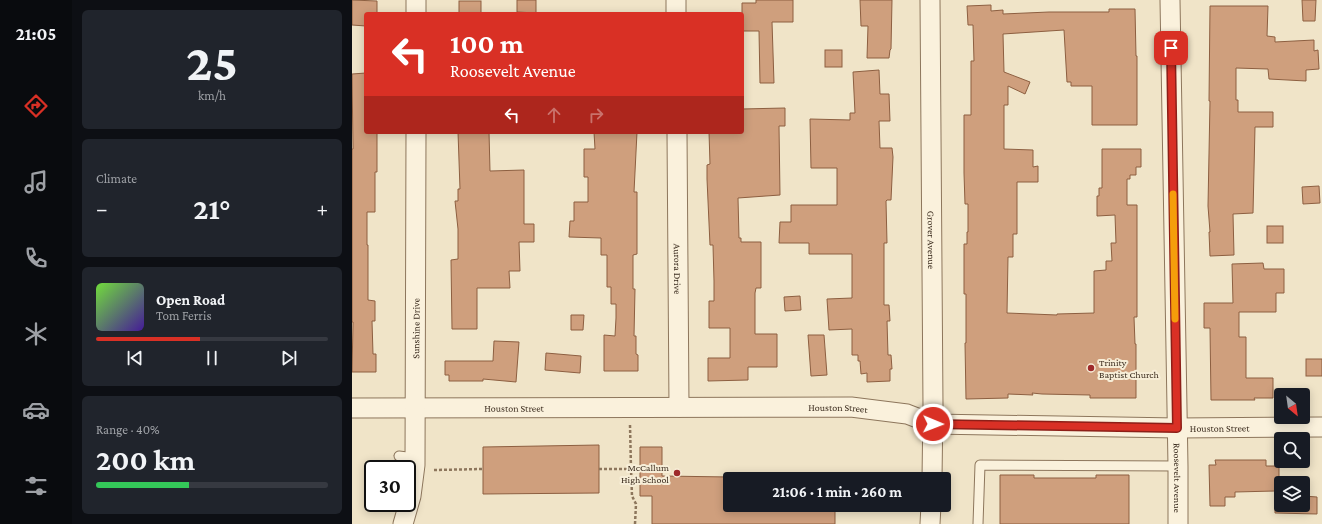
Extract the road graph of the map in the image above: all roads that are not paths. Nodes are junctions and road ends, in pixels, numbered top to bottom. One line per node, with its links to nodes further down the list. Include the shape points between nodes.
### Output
1 (416, 0): 5 (street)
2 (676, 0): 6 (street)
3 (930, 0): 12 (street, Grover Avenue)
4 (1170, 0): 14 (street, Roosevelt Avenue)
5 (416, 12)
6 (676, 12)
7 (416, 134): 11 (street, Sunshine Drive)
8 (677, 134): 9 (street, Aurora Drive)
9 (679, 407): 11 (street, Houston Street); 12 (street, Houston Street, via 851,407 907,414)
10 (352, 408): 11 (street, Houston Street)
11 (415, 408): 18 (street, Sunshine Drive, via 407,457 414,480)
12 (933, 424): 14 (street, Houston Street); 16 (street, Grover Avenue)
13 (1322, 427): 14 (street, Houston Street)
14 (1177, 428): 15 (street, Roosevelt Avenue)
15 (1178, 466): 20 (lane, via 980,465); 21 (street, Roosevelt Avenue)
16 (932, 472)
17 (931, 512): 19 (street)
18 (403, 524)
19 (930, 524)
20 (978, 524)
21 (1178, 524)

